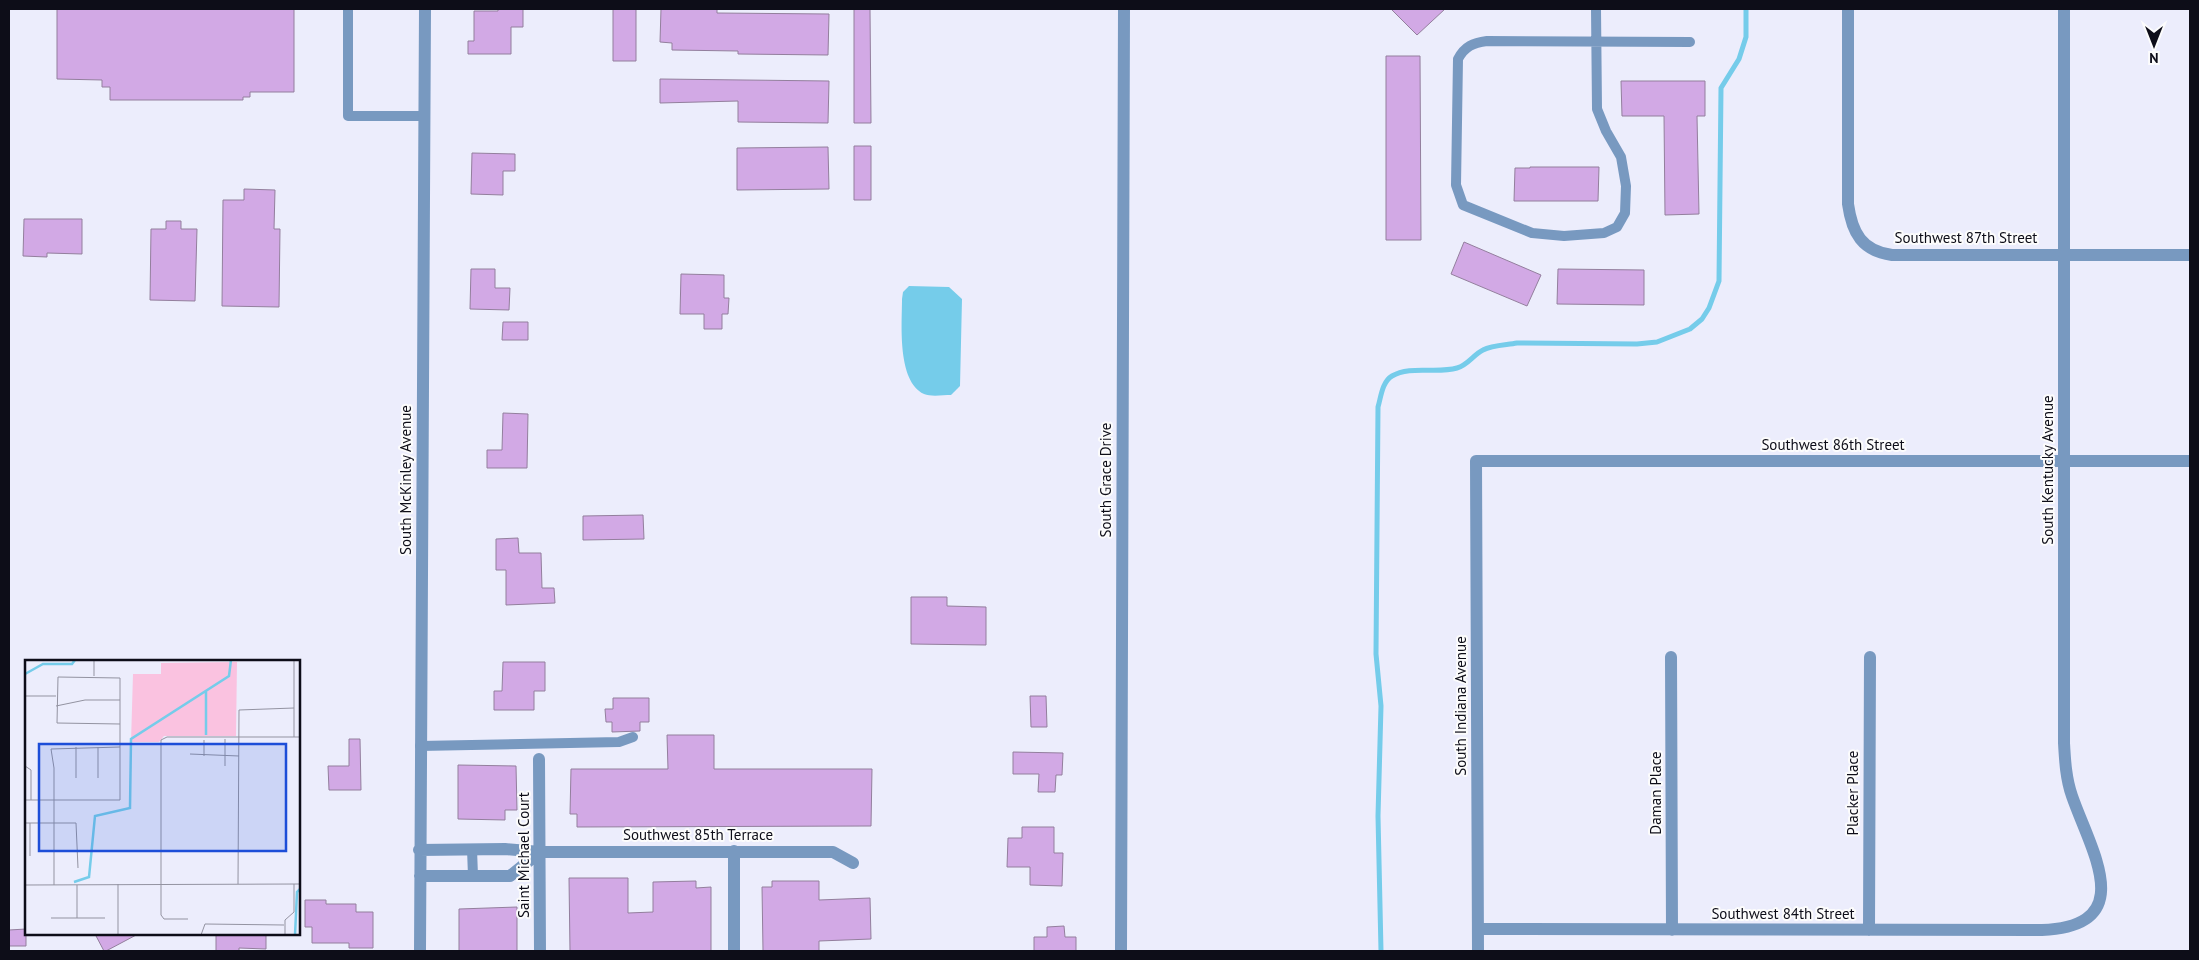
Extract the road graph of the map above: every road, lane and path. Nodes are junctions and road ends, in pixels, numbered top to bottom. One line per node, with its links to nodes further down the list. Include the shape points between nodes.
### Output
1 (348, 9): 9 (lane, via 348,116)
2 (425, 9): 9 (street, South McKinley Avenue)
3 (1124, 9): 34 (street, South Grace Drive)
4 (1596, 9): 7 (lane)
5 (1848, 9): 11 (street, Southwest 87th Street, via 1848,204 1853,226 1864,244 1876,252 1892,255)
6 (2064, 9): 11 (street, South Kentucky Avenue)
7 (1596, 42): 7 (lane, via 1597,109 1621,157 1626,186 1625,213 1617,227 1604,234 1532,234 1463,205 1456,185 1458,59 1462,52 1472,43 1487,41); 8 (lane)
8 (1690, 42)
9 (424, 116): 18 (street, South McKinley Avenue)
10 (2190, 255): 11 (street, Southwest 87th Street)
11 (2064, 256): 14 (street, South Kentucky Avenue)
12 (1476, 461): 14 (street, Southwest 86th Street); 28 (street, South Indiana Avenue)
13 (2190, 461): 14 (street, Southwest 86th Street)
14 (2064, 462): 27 (street, South Kentucky Avenue, via 2065,756 2070,787 2102,885 2096,910)
15 (1671, 657): 29 (street, Daman Place)
16 (1870, 657): 30 (street, Placker Place)
17 (633, 736): 18 (lane, via 619,742)
18 (420, 746): 21 (street, South McKinley Avenue)
19 (539, 759): 23 (street, Saint Michael Court)
20 (472, 849): 21 (street, Southwest 85th Terrace); 23 (street, Southwest 85th Terrace); 26 (lane)
21 (420, 850): 25 (street, South McKinley Avenue)
22 (734, 851): 23 (street, Southwest 85th Terrace); 24 (street, Southwest 85th Terrace, via 834,852); 33 (street)
23 (540, 852): 26 (street, via 510,876); 32 (street, Saint Michael Court)
24 (853, 863)
25 (420, 876): 26 (street); 31 (street, South McKinley Avenue)
26 (473, 876)
27 (2086, 920): 30 (street, Southwest 84th Street, via 2057,929)
28 (1478, 929): 29 (street, Southwest 84th Street); 35 (street, South Indiana Avenue)
29 (1672, 930): 30 (street, Southwest 84th Street)
30 (1869, 930)
31 (420, 951)
32 (540, 951)
33 (734, 951)
34 (1121, 951)
35 (1478, 951)

